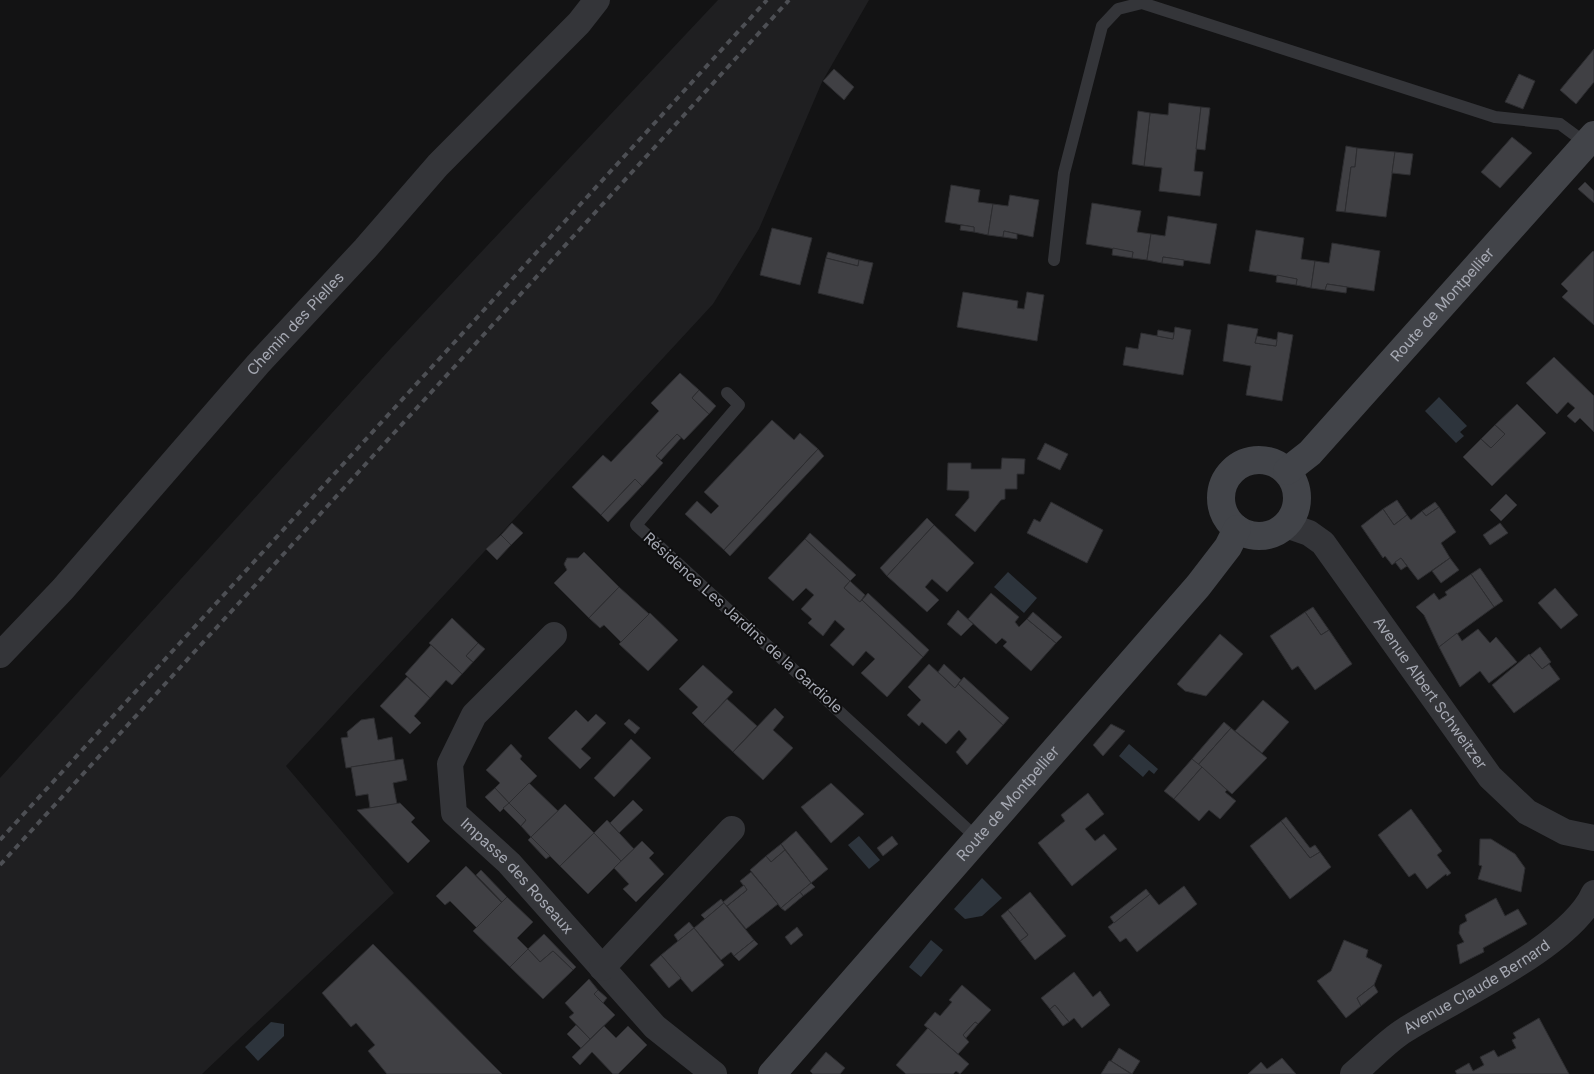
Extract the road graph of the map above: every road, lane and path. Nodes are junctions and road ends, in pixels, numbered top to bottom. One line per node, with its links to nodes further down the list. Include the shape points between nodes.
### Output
1 (597, 0): 9 (street, Chemin des Pielles, via 579,23 438,165 258,364 63,589)
2 (1591, 140): 3 (lane, via 1560,124 1495,117 1142,4 1118,9 1102,26 1064,173); 5 (main road, Route de Montpellier, via 1310,453)
3 (1054, 260)
4 (727, 394): 12 (lane, Résidence Les Jardins de la Gardiole, via 739,404 636,525)
5 (1287, 471): 6 (main road, via 1296,485 1298,500); 7 (main road, via 1270,461 1253,460 1230,473 1222,488 1222,507)
6 (1286, 525): 7 (main road, via 1263,536); 11 (street, Avenue Albert Schweitzer, via 1309,532 1323,542 1490,777 1527,812 1565,832)
7 (1237, 529): 12 (main road, Route de Montpellier, via 1228,547 1198,586)
8 (554, 635): 14 (street, Impasse des Roseaux, via 474,715 450,764 454,813 510,863)
9 (0, 655)
10 (732, 829): 14 (street)
11 (1594, 838)
12 (978, 839): 16 (main road, Route de Montpellier)
13 (1594, 893): 17 (street, Avenue Claude Bernard, via 1571,925 1532,955 1403,1031)
14 (602, 968): 15 (street, Impasse des Roseaux, via 655,1027)
15 (714, 1074)
16 (772, 1074)
17 (1353, 1074)

